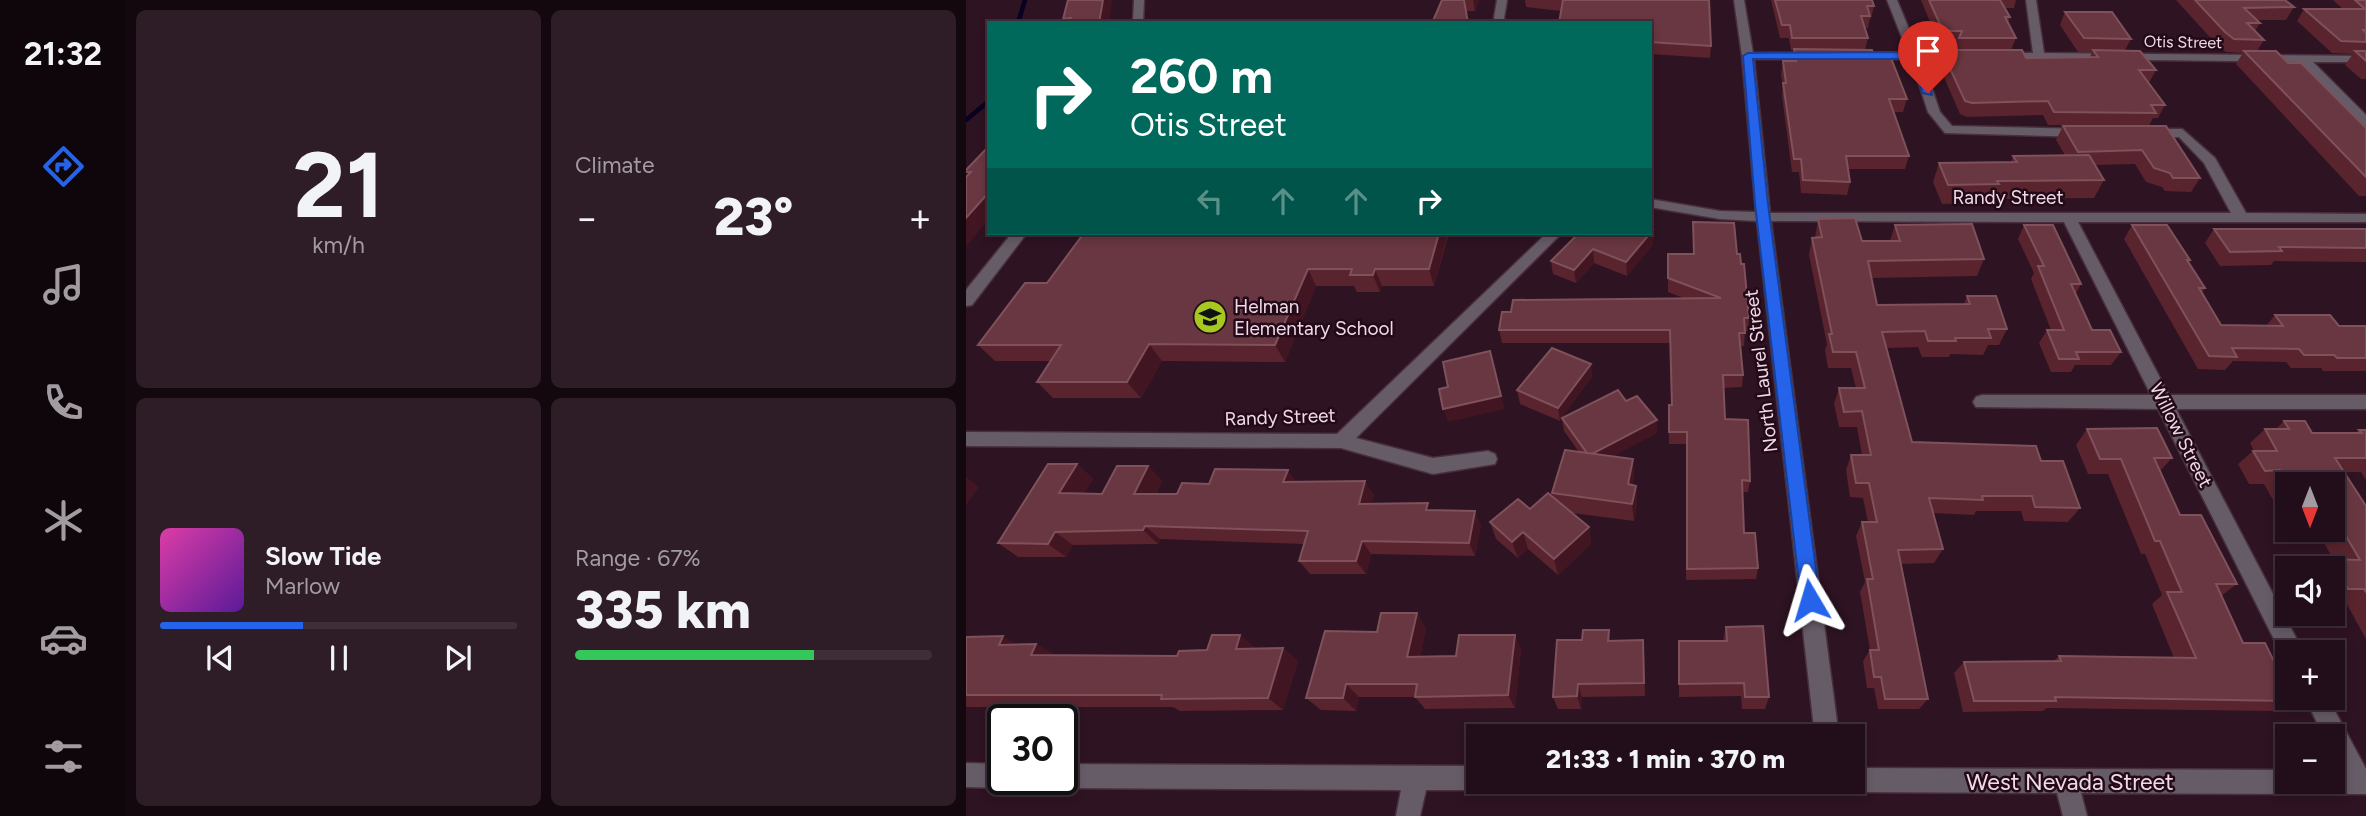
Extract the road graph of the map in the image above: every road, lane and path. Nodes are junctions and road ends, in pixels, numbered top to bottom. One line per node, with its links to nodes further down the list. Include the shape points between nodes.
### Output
1 (1139, 0): 6 (street)
2 (1502, 0): 7 (street)
3 (1739, 0): 9 (street, North Laurel Street)
4 (1892, 0): 8 (street)
5 (2031, 0): 12 (street)
6 (1138, 21)
7 (1501, 21)
8 (1913, 55): 11 (street, Otis Street); 12 (street, Otis Street); 16 (street, via 1923,74 1929,104 1949,130)
9 (1748, 56): 10 (street); 19 (street, North Laurel Street)
10 (1830, 56)
11 (1844, 56)
12 (2039, 56): 14 (street, Otis Street)
13 (2366, 58): 14 (street, Otis Street)
14 (2304, 59): 15 (street)
15 (2366, 122)
16 (2099, 133)
17 (2126, 133): 21 (street, via 2182,133 2210,161)
18 (1652, 203): 19 (street, Randy Street)
19 (1763, 217): 20 (street, Randy Street); 34 (street, North Laurel Street)
20 (2069, 218): 21 (street, Randy Street); 27 (street, Willow Street)
21 (2242, 218): 22 (street, Randy Street)
22 (2366, 218)
23 (1018, 235): 25 (street)
24 (1553, 235): 30 (street, Randy Street)
25 (966, 301)
26 (1982, 402): 27 (street)
27 (2163, 402): 28 (street); 32 (street, Willow Street)
28 (2366, 402)
29 (966, 439): 30 (street, Randy Street)
30 (1341, 441): 31 (street, via 1433,466)
31 (1488, 459)
32 (2286, 640)
33 (2323, 710): 43 (street)
34 (1825, 724)
35 (966, 775): 36 (street)
36 (987, 776)
37 (1078, 776): 38 (street)
38 (1416, 778): 39 (street); 45 (street)
39 (1466, 778)
40 (1865, 780): 44 (street, West Nevada Street)
41 (2275, 782): 44 (street, West Nevada Street)
42 (2345, 782): 43 (street)
43 (2363, 782)
44 (2066, 783): 46 (street)
45 (1408, 816)
46 (2075, 816)

